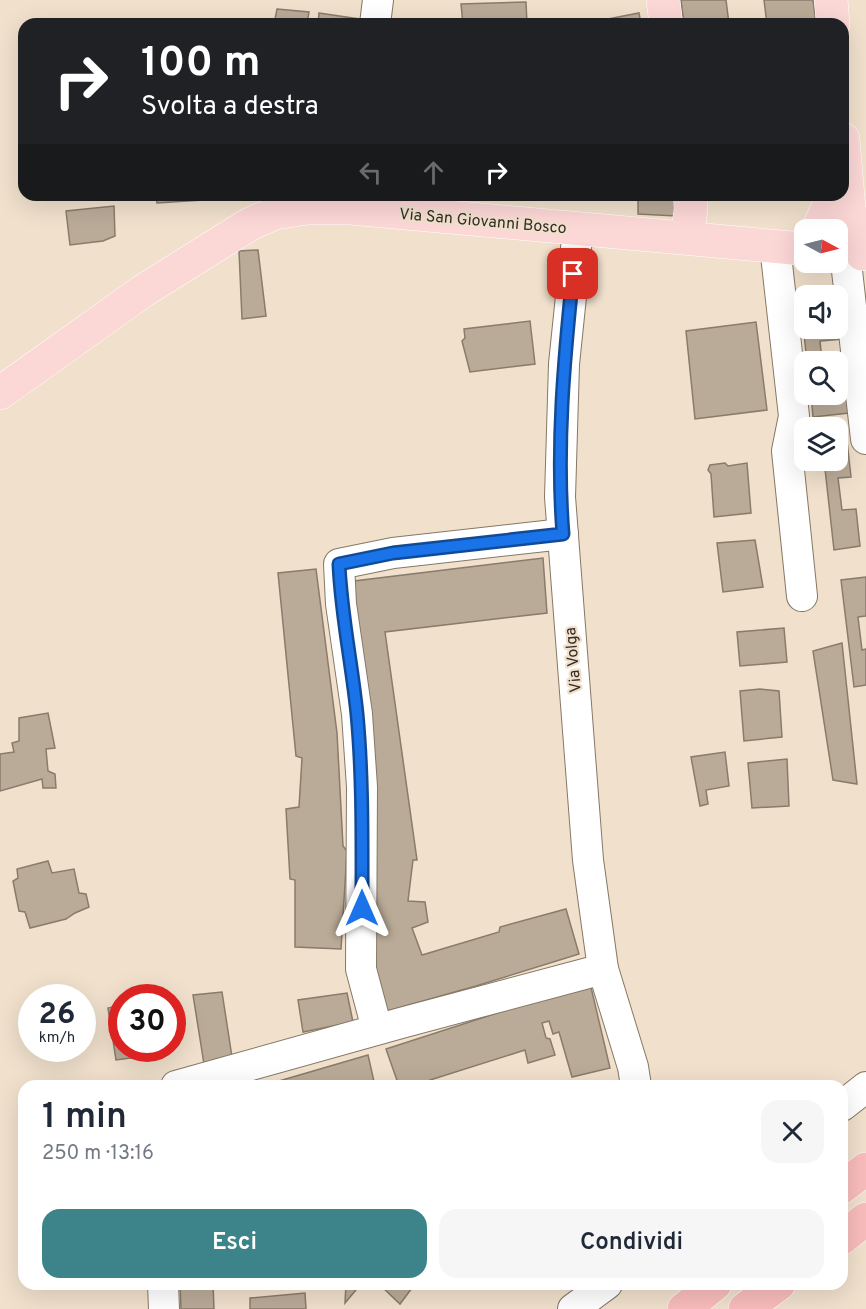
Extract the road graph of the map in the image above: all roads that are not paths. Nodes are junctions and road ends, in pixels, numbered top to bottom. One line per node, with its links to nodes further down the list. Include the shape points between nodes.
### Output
1 (378, 0): 4 (street)
2 (663, 0): 5 (main road)
3 (831, 0): 6 (main road)
4 (376, 18)
5 (665, 18)
6 (832, 18)
7 (351, 201): 12 (main road, Via San Giovanni Bosco); 16 (main road, Via San Giovanni Bosco, via 275,213 250,224 143,291)
8 (690, 201): 13 (main road)
9 (830, 201): 11 (main road)
10 (848, 201): 15 (main road)
11 (823, 219)
12 (578, 229): 13 (main road, Via San Giovanni Bosco); 18 (street, Via Volga, via 564,364 560,497)
13 (687, 237): 14 (main road, Via San Giovanni Bosco)
14 (790, 247): 19 (street, via 794,416 787,451)
15 (852, 253): 17 (street)
16 (0, 393)
17 (866, 439)
18 (563, 534): 20 (street, Via Volga, via 588,860); 21 (street, via 393,553 339,564 362,787 362,969)
19 (802, 596)
20 (603, 969): 21 (street); 23 (street, Via Volga)
21 (377, 1029): 22 (street)
22 (197, 1080)
23 (635, 1080)
24 (866, 1087): 25 (street)
25 (848, 1101)
26 (866, 1220): 27 (highway)
27 (848, 1234)
28 (163, 1290): 32 (street)
29 (599, 1290): 33 (street)
30 (708, 1290): 34 (highway)
31 (771, 1290): 35 (highway)
32 (164, 1309)
33 (573, 1309)
34 (684, 1309)
35 (746, 1309)

